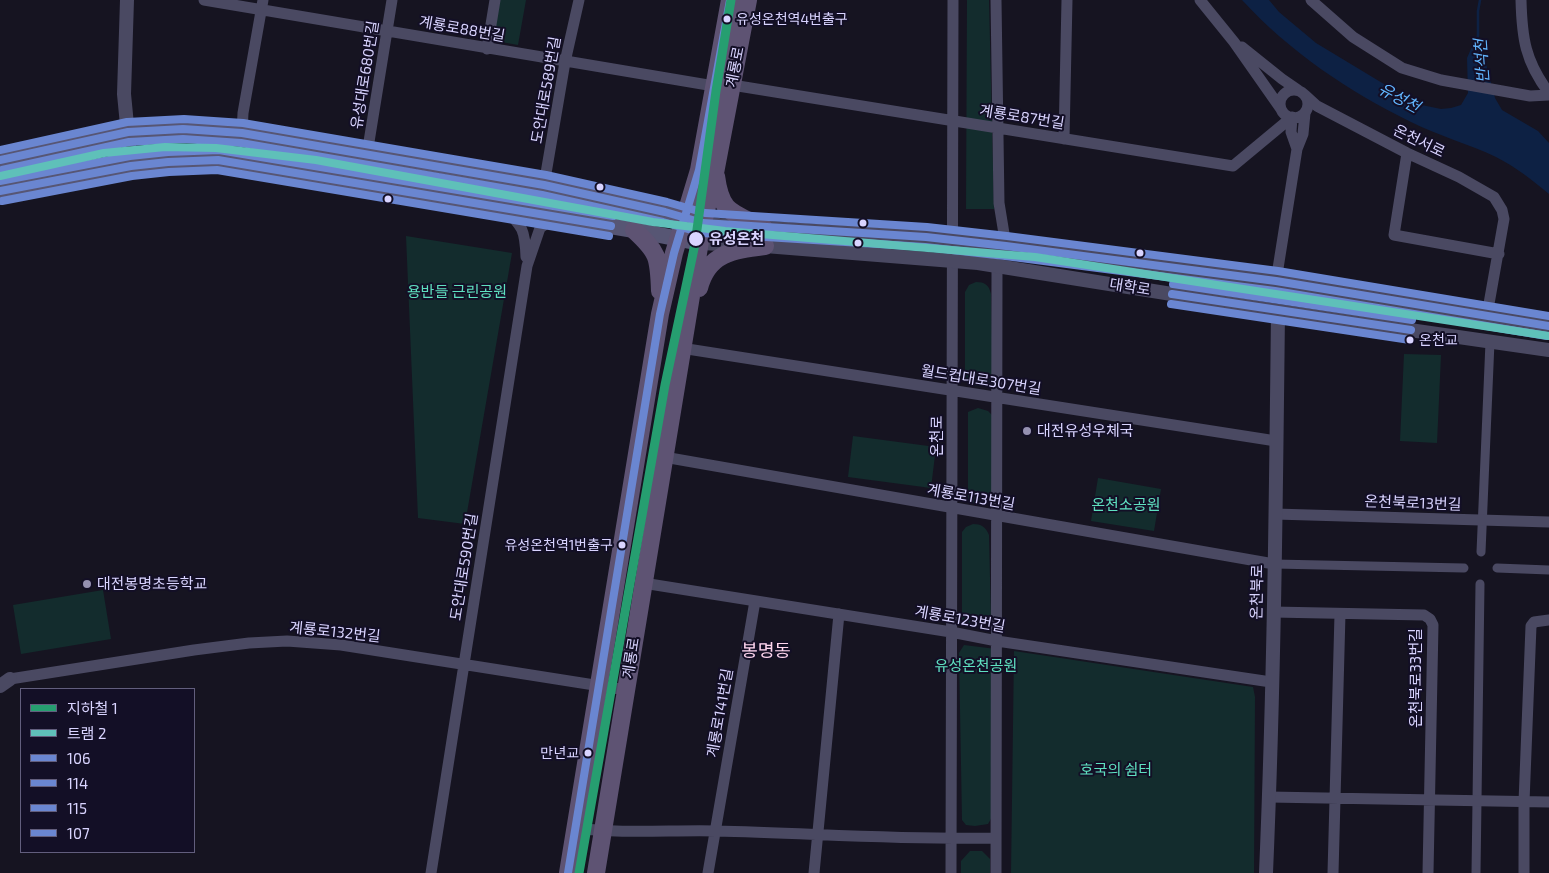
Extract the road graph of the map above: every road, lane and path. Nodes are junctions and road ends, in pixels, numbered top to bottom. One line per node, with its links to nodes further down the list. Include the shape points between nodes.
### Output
1 (127, 0): 28 (street, via 124,94)
2 (204, 0): 14 (street, 계룡로88번길)
3 (392, 0): 15 (street, 유성대로680번길)
4 (495, 0): 17 (street)
5 (578, 0): 18 (street, 도안대로589번길)
6 (730, 0): 20 (main road, 계룡로)
7 (748, 0): 19 (main road, 계룡로)
8 (953, 0): 26 (street, 온천로)
9 (996, 0): 27 (street)
10 (1067, 0): 30 (street)
11 (1200, 0): 16 (street)
12 (1312, 0): 22 (street, via 1353,37 1402,68 1442,80 1530,96)
13 (1521, 0): 22 (street, via 1527,55)
14 (262, 5): 15 (street, 계룡로88번길); 29 (street)
15 (387, 32): 17 (street, 계룡로88번길); 33 (street, 유성대로680번길)
16 (1234, 42): 21 (street); 23 (street)
17 (487, 49): 18 (street, 계룡로88번길)
18 (565, 62): 20 (street, 계룡로88번길); 37 (street, 도안대로589번길)
19 (732, 85): 26 (street, 계룡로87번길); 36 (main road, 계룡로)
20 (714, 86): 41 (main road, 계룡로, via 699,170)
21 (1302, 93): 23 (street, via 1289,90 1282,96); 24 (street)
22 (1549, 94)
23 (1281, 109): 25 (street)
24 (1310, 109): 25 (street); 31 (street); 32 (street, 온천서로)
25 (1292, 118): 30 (street, 계룡로87번길, via 1233,166); 31 (street, via 1291,132)
26 (953, 121): 27 (street, 계룡로87번길); 46 (street, 온천로)
27 (997, 128): 30 (street, 계룡로87번길); 49 (street, via 999,203)
28 (128, 132): 29 (main road, 대학로, via 183,129); 34 (main road, 대학로); 35 (street)
29 (242, 133): 33 (main road, 대학로)
30 (1064, 139)
31 (1297, 148): 54 (street)
32 (1407, 153): 50 (street, 온천서로, via 1494,197 1504,219); 50 (street, via 1394,235)
33 (367, 154): 37 (main road, 대학로)
34 (0, 160)
35 (131, 166): 38 (main road, 대학로); 39 (main road, 대학로, via 218,160)
36 (715, 173): 42 (main road, 계룡로); 43 (main road, via 718,194 730,212)
37 (544, 185): 41 (main road, 대학로)
38 (0, 191)
39 (503, 208): 40 (main road, 대학로); 52 (street, via 521,226 526,241)
40 (565, 218): 44 (main road, 대학로); 52 (street, via 540,228)
41 (684, 218): 42 (main road, 대학로); 45 (main road, 계룡로)
42 (703, 223): 43 (street, 대학로); 47 (main road, 계룡로)
43 (764, 228): 46 (street, 대학로)
44 (634, 230): 45 (main road, 대학로); 56 (main road, via 650,245 657,258)
45 (679, 238): 47 (main road, 대학로); 56 (main road, 계룡로)
46 (952, 240): 49 (street, 대학로); 51 (street, 온천로)
47 (700, 243): 48 (street, 대학로); 57 (main road, 계룡로)
48 (765, 246): 51 (street, 대학로); 57 (main road, via 737,249 714,261 706,268)
49 (1006, 246): 54 (street, 대학로)
50 (1499, 254): 58 (street)
51 (952, 260): 53 (street, 대학로); 63 (street, 온천로)
52 (527, 266): 86 (street, 도안대로590번길)
53 (997, 266): 55 (street, 대학로); 64 (street)
54 (1276, 281): 58 (street, 대학로)
55 (1278, 311): 60 (street, 대학로); 65 (street, 온천북로)
56 (660, 314): 89 (main road, 계룡로)
57 (687, 314): 61 (main road, 계룡로)
58 (1488, 315): 59 (street, 대학로)
59 (1549, 326)
60 (1490, 342): 62 (street, 대학로); 70 (street)
61 (681, 348): 63 (street, 월드컵대로307번길); 66 (main road, 계룡로)
62 (1549, 350)
63 (952, 390): 64 (street, 월드컵대로307번길); 67 (street, 온천로)
64 (997, 398): 65 (street, 월드컵대로307번길); 69 (street)
65 (1276, 441): 68 (street, 온천북로)
66 (664, 457): 67 (street, 계룡로113번길); 77 (main road, 계룡로)
67 (952, 508): 69 (street, 계룡로113번길); 84 (street, 온천로)
68 (1276, 514): 70 (street, 온천북로13번길); 73 (street, 온천북로)
69 (997, 517): 73 (street, 계룡로113번길); 85 (street)
70 (1482, 520): 71 (street, 온천북로13번길); 72 (street)
71 (1549, 522)
72 (1481, 552)
73 (1274, 564): 74 (street); 80 (street, 온천북로)
74 (1464, 568)
75 (1497, 568): 76 (street)
76 (1549, 570)
77 (643, 583): 79 (street, 계룡로123번길); 90 (main road, 계룡로)
78 (1480, 584): 94 (street)
79 (755, 601): 81 (street, 계룡로123번길); 99 (street, 계룡로141번길)
80 (1273, 612): 82 (street, 온천북로33번길); 88 (street, 온천북로)
81 (839, 614): 84 (street, 계룡로123번길); 100 (street)
82 (1340, 614): 92 (street); 93 (street, 온천북로33번길, via 1424,615 1433,625)
83 (1549, 620): 95 (street, via 1534,622 1531,626)
84 (951, 632): 85 (street, 계룡로123번길); 102 (street, 온천로)
85 (997, 641): 88 (street, 계룡로123번길); 101 (street)
86 (464, 664): 87 (street, 계룡로132번길, via 341,645 287,641 194,650); 89 (street, 계룡로132번길); 103 (street, 도안대로590번길)
87 (3, 680)
88 (1271, 682): 91 (street, 온천북로)
89 (599, 685): 90 (street, 계룡로132번길); 97 (main road, 계룡로)
90 (626, 690): 98 (main road, 계룡로)
91 (1269, 797): 92 (street); 110 (street, 온천북로)
92 (1335, 798): 93 (street); 111 (street)
93 (1429, 800): 94 (street); 112 (street, 온천북로33번길)
94 (1476, 801): 95 (street); 113 (street)
95 (1524, 802): 96 (street); 114 (street)
96 (1549, 802)
97 (576, 828): 98 (street); 104 (main road, 계룡로)
98 (602, 831): 99 (street); 105 (main road, 계룡로)
99 (715, 831): 100 (street); 106 (street, 계룡로141번길)
100 (818, 834): 102 (street); 107 (street)
101 (996, 838): 102 (street); 109 (street)
102 (951, 839): 108 (street, 온천로)
103 (431, 873)
104 (568, 873)
105 (596, 873)
106 (708, 873)
107 (814, 873)
108 (951, 873)
109 (996, 873)
110 (1266, 873)
111 (1333, 873)
112 (1428, 873)
113 (1476, 873)
114 (1524, 873)

